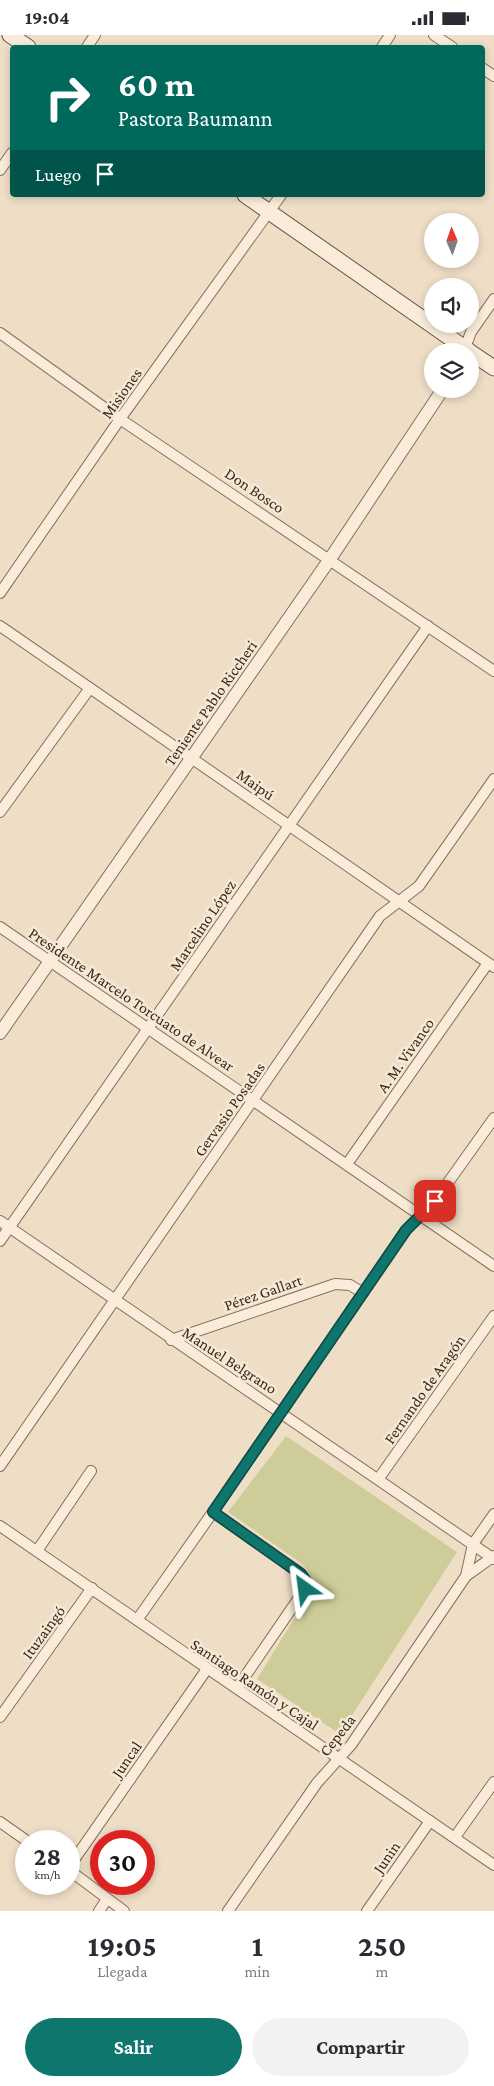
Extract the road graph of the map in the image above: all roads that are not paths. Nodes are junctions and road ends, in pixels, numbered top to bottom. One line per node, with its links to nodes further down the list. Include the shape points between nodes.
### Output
1 (10, 35): 3 (main road)
2 (434, 35): 4 (street)
3 (25, 45)
4 (449, 45)
5 (10, 156): 6 (street)
6 (0, 170)
7 (248, 197): 9 (main road)
8 (280, 197): 9 (street, Misiones)
9 (269, 211): 12 (main road); 17 (street, Misiones)
10 (494, 299): 13 (street, via 471,332)
11 (0, 333): 17 (street, Don Bosco)
12 (456, 343)
13 (469, 343)
14 (479, 359): 15 (main road)
15 (494, 368)
16 (436, 398): 18 (street, Teniente Pablo Riccheri)
17 (120, 419): 18 (street, Don Bosco); 19 (street, Misiones)
18 (330, 559): 21 (street, Don Bosco); 24 (street, Teniente Pablo Riccheri)
19 (0, 593)
20 (0, 626): 23 (street, Maipú)
21 (428, 627): 22 (street, Don Bosco); 27 (street, Marcelino López)
22 (494, 671)
23 (90, 688): 24 (street, Maipú); 26 (street)
24 (192, 758): 27 (street, Maipú); 30 (street, Teniente Pablo Riccheri)
25 (494, 779): 28 (street, Gervasio Posadas, via 418,886)
26 (0, 812)
27 (289, 825): 28 (street, Maipú); 32 (street, Marcelino López)
28 (400, 901): 31 (street, Maipú); 34 (street, Gervasio Posadas, via 380,916)
29 (0, 927): 30 (street, Presidente Marcelo Torcuato de Alvear)
30 (50, 961): 32 (street, Presidente Marcelo Torcuato de Alvear); 33 (street, Teniente Pablo Riccheri)
31 (491, 965): 36 (street, A. M. Vivanco)
32 (150, 1028): 34 (street, Presidente Marcelo Torcuato de Alvear); 39 (street, Marcelino López)
33 (0, 1033)
34 (254, 1100): 36 (street, Presidente Marcelo Torcuato de Alvear); 43 (street, Gervasio Posadas)
35 (494, 1118): 37 (street, via 435,1201)
36 (347, 1164): 37 (street, Presidente Marcelo Torcuato de Alvear)
37 (420, 1215): 41 (street, Presidente Marcelo Torcuato de Alvear); 42 (street)
38 (0, 1221): 39 (street, Manuel Belgrano)
39 (10, 1227): 40 (street, Marcelino López); 43 (street, Manuel Belgrano)
40 (0, 1241)
41 (494, 1266)
42 (363, 1293): 45 (street, Pérez Gallart, via 350,1285 335,1284); 46 (street)
43 (116, 1301): 45 (street, Manuel Belgrano); 47 (street, Gervasio Posadas)
44 (494, 1316): 49 (street, Fernando de Aragón)
45 (171, 1339): 46 (street, Manuel Belgrano)
46 (282, 1412): 49 (street, Manuel Belgrano); 50 (street)
47 (0, 1466)
48 (91, 1471): 54 (street)
49 (379, 1478): 53 (street, Manuel Belgrano)
50 (213, 1512): 58 (street); 60 (street, via 301,1574 306,1581 305,1589)
51 (494, 1514): 53 (street, Cepeda)
52 (0, 1526): 54 (street, Santiago Ramón y Cajal)
53 (474, 1544): 55 (street, Manuel Belgrano); 56 (street, Cepeda)
54 (37, 1551): 57 (street, Santiago Ramón y Cajal)
55 (494, 1557): 56 (street, Cepeda)
56 (466, 1576): 62 (street, Cepeda, via 351,1745)
57 (92, 1588): 58 (street, Santiago Ramón y Cajal); 61 (street, Ituzaingó)
58 (137, 1619): 59 (street, Santiago Ramón y Cajal)
59 (207, 1669): 60 (street, Santiago Ramón y Cajal); 68 (street, Juncal)
60 (237, 1688): 62 (street, Santiago Ramón y Cajal)
61 (0, 1717)
62 (338, 1759): 64 (street, Santiago Ramón y Cajal); 74 (street, Cepeda, via 317,1783)
63 (494, 1782): 67 (street)
64 (430, 1821): 67 (street, Santiago Ramón y Cajal); 75 (street, Junin)
65 (0, 1822): 66 (street)
66 (15, 1833)
67 (455, 1837): 69 (street, Santiago Ramón y Cajal)
68 (80, 1853)
69 (494, 1865)
70 (80, 1878): 71 (street)
71 (107, 1899): 72 (street); 73 (street)
72 (99, 1911)
73 (124, 1911)
74 (228, 1911)
75 (367, 1911)

